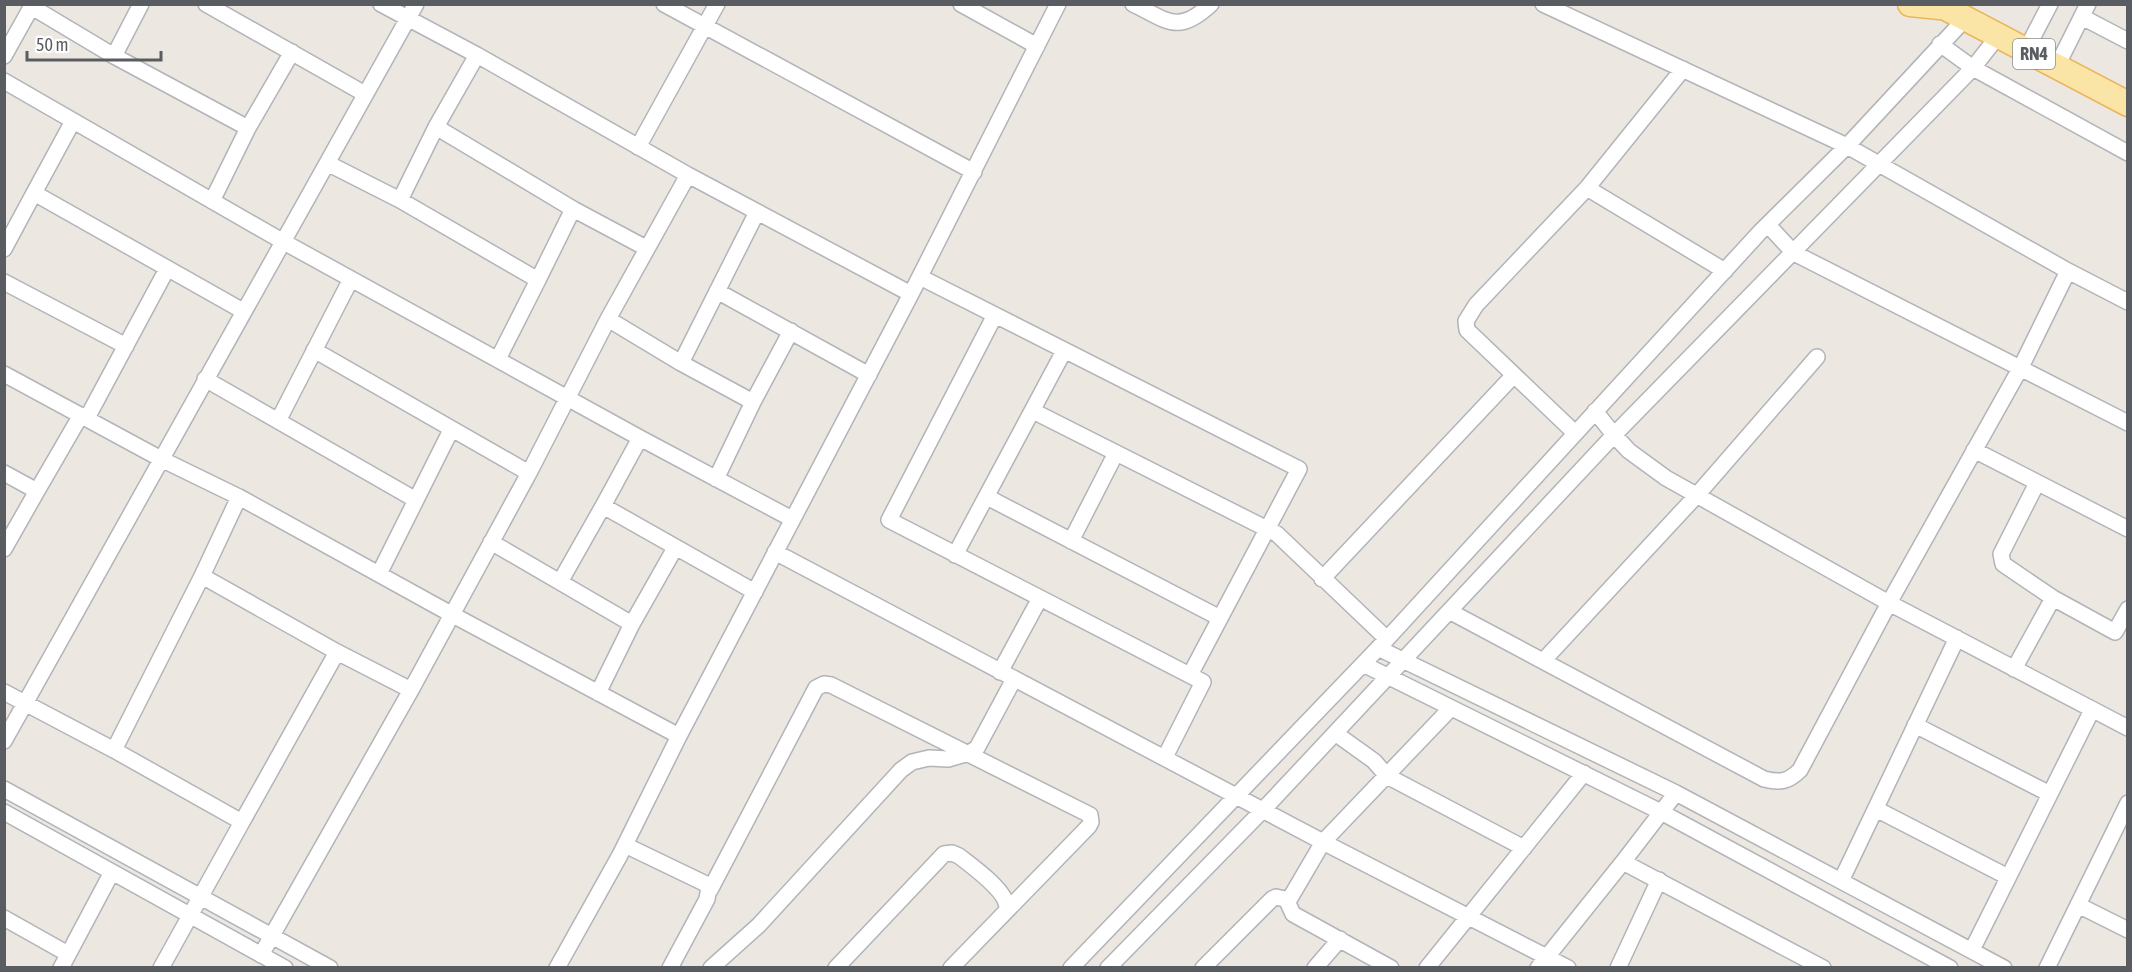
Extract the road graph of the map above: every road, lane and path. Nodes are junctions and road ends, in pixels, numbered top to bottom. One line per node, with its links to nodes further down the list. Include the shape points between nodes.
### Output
1 (141, 4): 28 (street)
2 (206, 4): 25 (street)
3 (381, 4): 17 (street)
4 (416, 4): 17 (street)
5 (664, 4): 19 (street)
6 (717, 4): 19 (street)
7 (961, 4): 23 (street)
8 (1059, 4): 23 (street)
9 (1132, 4): 10 (street, via 1177,23 1197,18)
10 (1211, 4)
11 (1543, 4): 31 (street)
12 (1910, 4): 15 (main road, RN4)
13 (2050, 4): 24 (street)
14 (32, 6): 27 (street); 28 (street)
15 (1939, 6): 18 (main road, RN4)
16 (2085, 11): 21 (street); 29 (street)
17 (408, 19): 26 (street); 33 (street)
18 (1965, 19): 20 (main road, RN4); 22 (street)
19 (705, 27): 39 (street); 43 (street)
20 (1998, 36): 24 (main road, RN4); 30 (street)
21 (2127, 41)
22 (1940, 44): 30 (street); 38 (street)
23 (1037, 46): 43 (street)
24 (2026, 50): 29 (main road, RN4)
25 (292, 52): 33 (street); 37 (street)
26 (477, 55): 36 (street); 39 (street)
27 (4, 56)
28 (114, 56): 37 (street)
29 (2057, 66): 34 (main road, RN4)
30 (1973, 68): 40 (street); 42 (street)
31 (1683, 69): 38 (street); 45 (street)
32 (4, 81): 35 (street)
33 (365, 94): 41 (street)
34 (2127, 104)
35 (73, 122): 46 (street); 48 (street)
36 (436, 127): 47 (street); 49 (street)
37 (248, 128): 48 (street)
38 (1847, 146): 42 (street); 51 (street)
39 (638, 147): 44 (street)
40 (2127, 153)
41 (327, 163): 47 (street); 52 (street)
42 (1880, 164): 55 (street); 58 (street)
43 (974, 172): 59 (street)
44 (688, 175): 50 (street); 53 (street)
45 (1587, 188): 57 (street); 79 (street, via 1476,305 1466,321 1467,330)
46 (34, 193): 54 (street); 56 (street)
47 (400, 200): 61 (street)
48 (212, 201): 52 (street)
49 (573, 209): 53 (street); 61 (street)
50 (757, 212): 63 (street); 64 (street)
51 (1768, 225): 55 (street); 57 (street)
52 (282, 242): 60 (street); 66 (street)
53 (646, 248): 68 (street)
54 (4, 249)
55 (1794, 253): 76 (street); 90 (street)
56 (167, 269): 66 (street); 70 (street)
57 (1725, 271): 84 (street)
58 (2068, 271): 65 (street); 76 (street)
59 (920, 277): 64 (street); 67 (street)
60 (351, 279): 71 (street); 74 (street)
61 (538, 280): 74 (street)
62 (4, 282): 70 (street)
63 (717, 291): 69 (street); 75 (street)
64 (911, 294): 78 (street)
65 (2127, 302)
66 (243, 312): 80 (street)
67 (995, 315): 72 (street); 113 (street, via 889,520)
68 (608, 319): 75 (street); 81 (street)
69 (790, 331): 78 (street); 82 (street)
70 (126, 346): 85 (street)
71 (314, 350): 86 (street); 88 (street)
72 (1064, 351): 83 (street); 106 (street, via 1299,469)
73 (1817, 357): 100 (street)
74 (498, 359): 81 (street)
75 (681, 363): 82 (street)
76 (2020, 367): 87 (street); 92 (street)
77 (4, 374): 85 (street)
78 (869, 375): 105 (street)
79 (1514, 376): 89 (street); 116 (street)
80 (205, 379): 86 (street); 94 (street)
81 (567, 397): 91 (street); 96 (street)
82 (753, 402): 97 (street)
83 (1033, 411): 93 (street); 102 (street)
84 (1595, 411): 89 (street); 90 (street)
85 (84, 417): 94 (street); 99 (street)
86 (278, 421): 103 (street)
87 (2127, 423)
88 (451, 430): 96 (street); 103 (street)
89 (1575, 433): 129 (street)
90 (1614, 435): 100 (street, via 1647,465); 123 (street)
91 (640, 438): 97 (street); 104 (street)
92 (1974, 450): 98 (street); 121 (street)
93 (1116, 453): 106 (street); 108 (street)
94 (161, 459): 101 (street); 141 (street)
95 (4, 473): 99 (street)
96 (529, 473): 109 (street)
97 (716, 479): 105 (street)
98 (2037, 483): 107 (street); 120 (street, via 2001,558 2003,564)
99 (37, 491): 111 (street)
100 (1697, 495): 121 (street); 132 (street)
101 (238, 497): 114 (street); 115 (street)
102 (987, 497): 108 (street); 113 (street)
103 (416, 500): 114 (street)
104 (603, 506): 110 (street); 117 (street)
105 (792, 519): 112 (street)
106 (1268, 529): 116 (street); 125 (street)
107 (2127, 529)
108 (1071, 540): 125 (street)
109 (491, 542): 117 (street); 124 (street)
110 (675, 548): 118 (street); 126 (street)
111 (4, 549)
112 (775, 552): 118 (street); 135 (street)
113 (955, 555): 119 (street)
114 (379, 574): 124 (street)
115 (202, 576): 130 (street); 149 (street)
116 (1322, 579): 129 (street)
117 (560, 582): 126 (street)
118 (755, 592): 147 (street)
119 (1040, 598): 135 (street); 136 (street)
120 (2053, 598): 127 (street); 134 (street)
121 (1889, 603): 128 (street); 132 (street, via 1800,770 1784,782 1764,778)
122 (2127, 609): 127 (street)
123 (1449, 611): 131 (street); 132 (street)
124 (451, 615): 138 (street); 140 (street)
125 (1220, 618): 136 (street)
126 (632, 624): 140 (street)
127 (2121, 636)
128 (1957, 638): 134 (street); 144 (street)
129 (1382, 644): 131 (street); 133 (street)
130 (337, 652): 138 (street); 163 (street)
131 (1401, 661): 137 (street); 155 (street)
132 (1543, 661)
133 (1363, 664): 137 (street); 157 (street)
134 (2014, 669): 143 (street)
135 (1007, 675): 150 (street, via 977,748); 151 (street)
136 (1190, 675): 151 (street, via 1203,682)
137 (1387, 677): 142 (street); 146 (street)
138 (411, 690): 181 (street)
139 (4, 692): 141 (street)
140 (598, 693): 147 (street)
141 (26, 703): 148 (street); 149 (street)
142 (1451, 708): 152 (street); 153 (street)
143 (2092, 710): 145 (street); 156 (street)
144 (1915, 725): 156 (street); 159 (street)
145 (2127, 728)
146 (1335, 733): 153 (street); 160 (street)
147 (679, 736): 165 (street)
148 (4, 741)
149 (114, 750): 163 (street)
150 (969, 753): 172 (street, via 831,685 816,688); 176 (street, via 1092,819); 193 (street, via 960,758 912,762 901,770 759,925)
151 (1165, 757): 157 (street)
152 (1584, 773): 162 (street); 166 (street)
153 (1388, 776): 164 (street); 166 (street)
154 (4, 789): 173 (street)
155 (1676, 793): 162 (street); 171 (street)
156 (2050, 794): 169 (street)
157 (1236, 796): 160 (street); 196 (street)
158 (2127, 803): 175 (street)
159 (1876, 809): 169 (street); 171 (street)
160 (1263, 810): 164 (street); 197 (street)
161 (4, 812): 168 (street)
162 (1661, 812): 167 (street); 205 (street)
163 (242, 822): 173 (street)
164 (1323, 842): 174 (street); 178 (street)
165 (625, 845): 172 (street, via 706,884); 191 (street)
166 (1524, 848): 178 (street)
167 (1623, 862): 170 (street); 186 (street)
168 (112, 872): 177 (street); 185 (street)
169 (2008, 877): 183 (street)
170 (1659, 880): 187 (street); 203 (street)
171 (1841, 881): 183 (street)
172 (710, 890): 192 (street)
173 (201, 898): 177 (street); 181 (street)
174 (1289, 900): 182 (street, via 1293,914); 198 (street, via 1272,899)
175 (2078, 905): 180 (street); 207 (street)
176 (1007, 907): 194 (street, via 999,890 959,856 944,854); 195 (street)
177 (191, 914): 184 (street); 188 (street)
178 (1468, 917): 186 (street); 201 (street)
179 (4, 918): 185 (street)
180 (2127, 930)
181 (272, 936): 184 (street); 190 (street)
182 (1340, 939): 199 (street); 200 (street)
183 (1972, 950): 206 (street)
184 (261, 955): 189 (street)
185 (64, 961)
186 (1542, 962): 202 (street)
187 (1801, 962): 204 (street)
188 (161, 968)
189 (285, 968)
190 (330, 968)
191 (557, 968)
192 (670, 968)
193 (711, 968)
194 (836, 968)
195 (951, 968)
196 (1071, 968)
197 (1108, 968)
198 (1203, 968)
199 (1315, 968)
200 (1391, 968)
201 (1426, 968)
202 (1568, 968)
203 (1618, 968)
204 (1823, 968)
205 (1950, 968)
206 (2004, 968)
207 (2047, 968)

